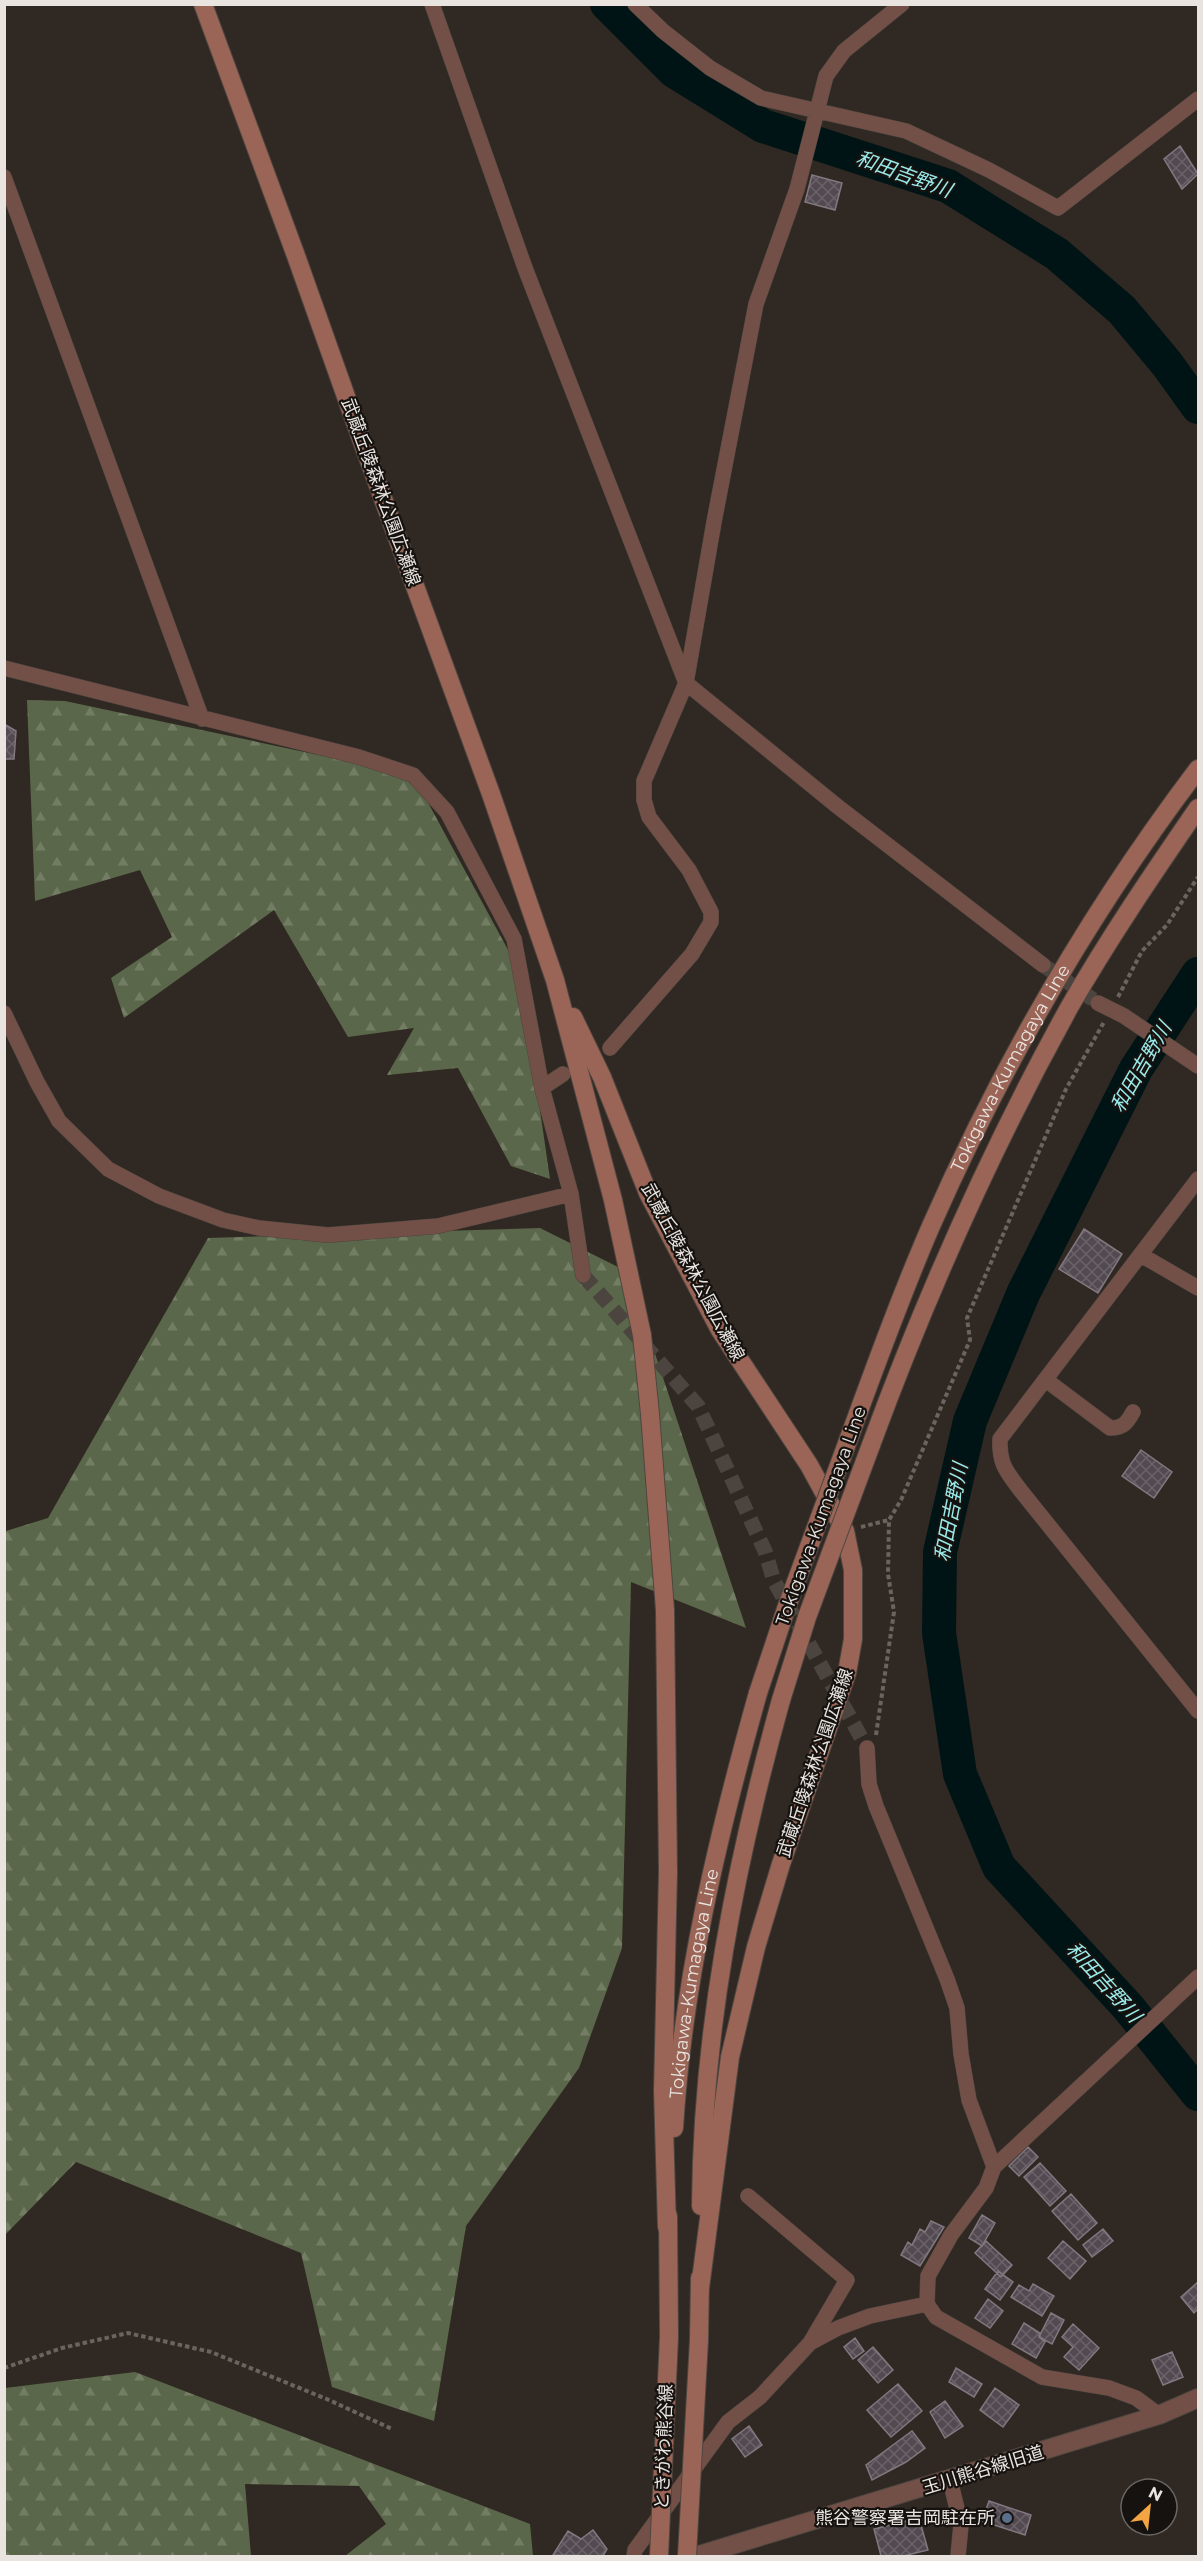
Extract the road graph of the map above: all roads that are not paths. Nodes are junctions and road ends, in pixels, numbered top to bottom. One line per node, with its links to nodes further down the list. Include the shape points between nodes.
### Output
1 (203, 4): 14 (main road, 武蔵丘陵森林公園広瀬線)
2 (432, 4): 9 (street, via 525,268)
3 (636, 4): 6 (street, via 663,31 740,86 761,98)
4 (902, 4): 6 (street, via 844,51 826,75)
5 (1198, 99): 6 (street, via 1058,208 906,131)
6 (817, 111): 9 (street, via 797,189 756,304)
7 (4, 177): 10 (street)
8 (4, 668): 10 (street)
9 (686, 683): 13 (street); 17 (street, via 644,781 644,800 649,817 689,870 711,912 711,922 692,954)
10 (202, 718): 20 (street, via 359,756 413,776 447,812 514,939)
11 (1198, 768): 33 (main road, Tokigawa-Kumagaya Line, bridge, via 1126,869 1012,1060 932,1226 880,1353 786,1609 738,1765 692,1978 674,2123)
12 (1198, 808): 34 (main road, Tokigawa-Kumagaya Line, bridge, via 1071,1004 994,1151 901,1363 807,1617 781,1700 739,1866 717,1995 701,2160)
13 (1043, 965)
14 (555, 980): 33 (main road, 武蔵丘陵森林公園広瀬線, via 625,1254 642,1335 650,1414 665,1610 668,1872 663,2091); 34 (main road, 武蔵丘陵森林公園広瀬線, via 602,1077 648,1193 720,1330 809,1465 845,1531 854,1569 853,1639 847,1673 781,1864 739,2014 728,2068)
15 (1111, 1009): 18 (street)
16 (4, 1013): 22 (street, via 59,1121 108,1169 159,1196 223,1220 328,1235 438,1226)
17 (610, 1048)
18 (1198, 1066)
19 (563, 1074): 20 (street)
20 (542, 1088): 22 (street)
21 (1198, 1179): 23 (street)
22 (571, 1194): 24 (street)
23 (1141, 1255): 25 (street); 26 (street)
24 (583, 1275)
25 (1198, 1288)
26 (1046, 1380): 27 (street, via 1110,1428 1126,1424); 28 (street, via 1000,1439 1001,1464)
27 (1133, 1412)
28 (1198, 1711)
29 (867, 1748): 31 (street, via 869,1784 876,1806 957,2008 969,2100)
30 (1198, 1977): 31 (street)
31 (994, 2167): 35 (street, via 986,2188 951,2235 928,2276)
32 (748, 2196): 38 (street, via 847,2280)
33 (667, 2227): 36 (main road, Tokigawa-Kumagaya Line)
34 (700, 2288): 37 (main road, Tokigawa-Kumagaya Line)
35 (927, 2304): 38 (street, via 870,2316); 40 (street, via 936,2317 1042,2377 1109,2388 1136,2398)
36 (669, 2337): 43 (main road, ときがわ熊谷線, bridge)
37 (699, 2340): 44 (main road, ときがわ熊谷線, bridge)
38 (810, 2343): 42 (street, via 760,2397 728,2422)
39 (1198, 2398): 40 (street, 玉川熊谷線旧道)
40 (1159, 2415): 41 (street, 玉川熊谷線旧道)
41 (950, 2480): 45 (street, 玉川熊谷線旧道); 46 (street, via 960,2525)
42 (634, 2556)
43 (659, 2556)
44 (687, 2556)
45 (696, 2556)
46 (958, 2556)

